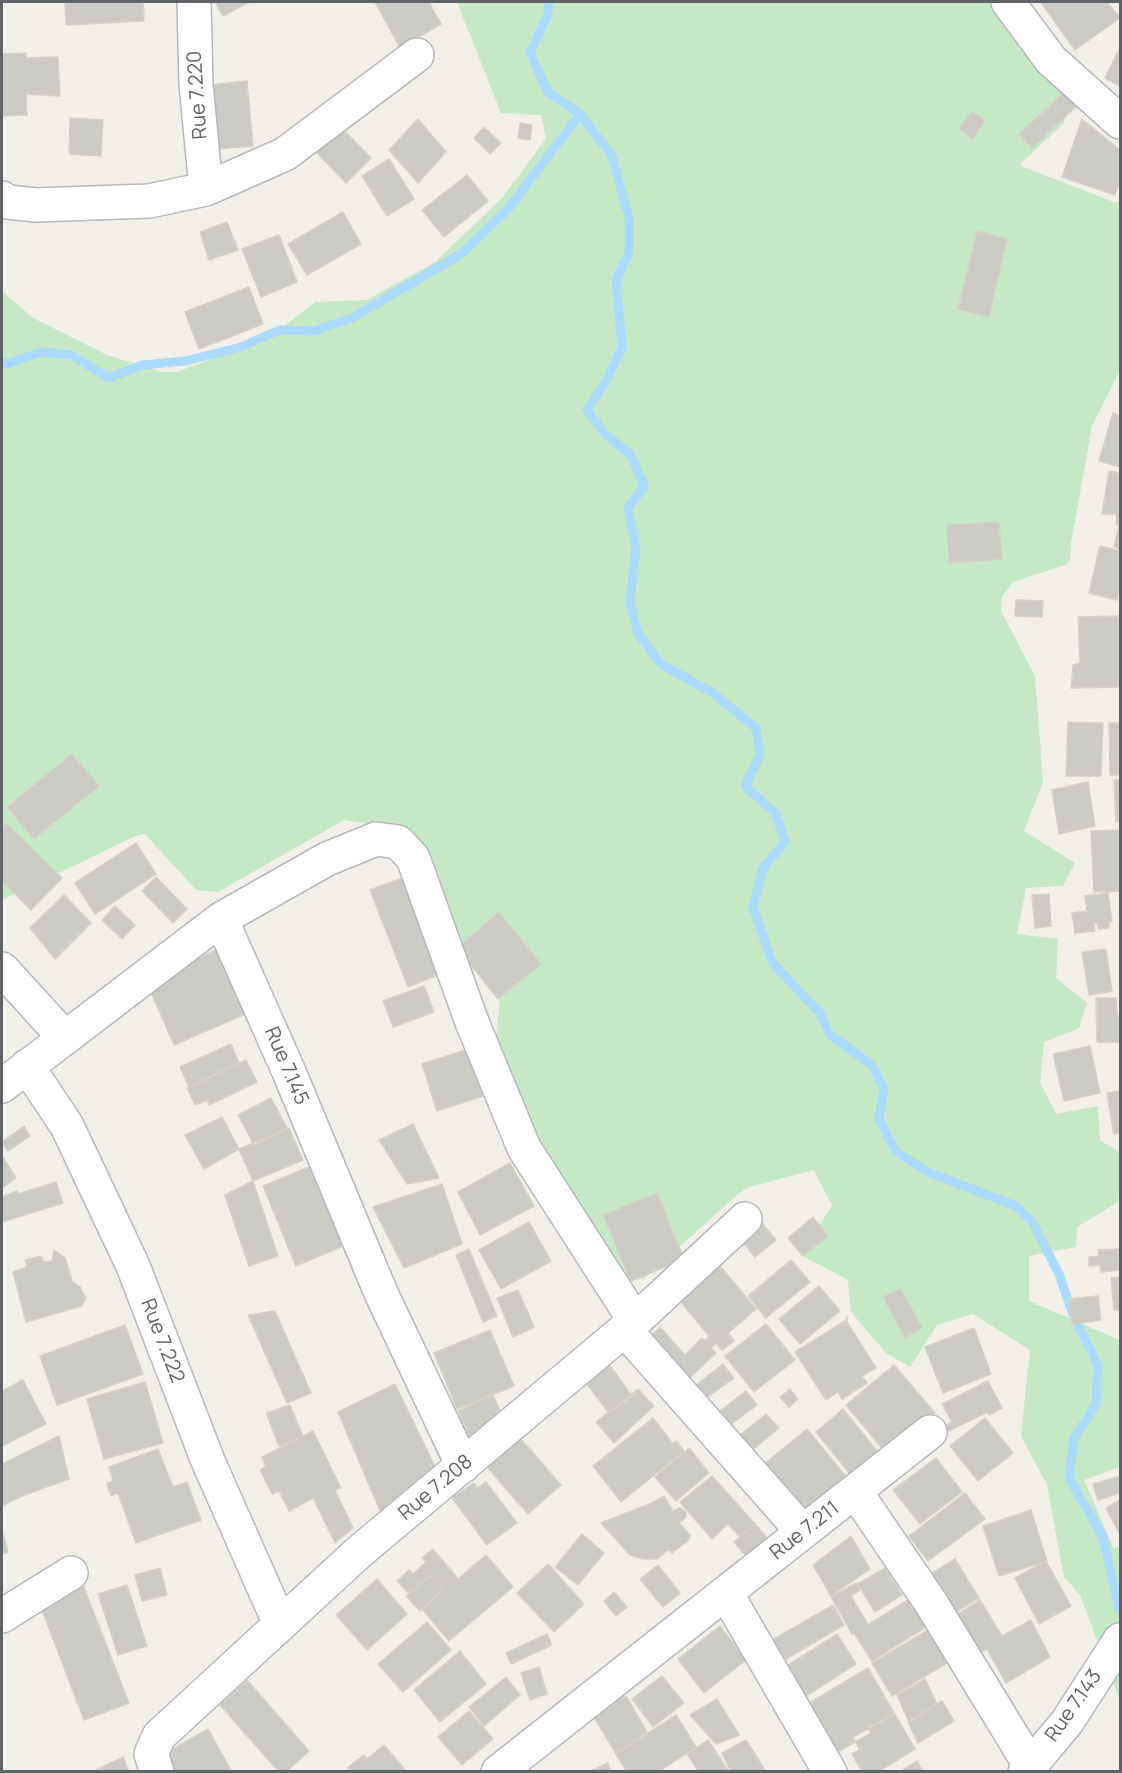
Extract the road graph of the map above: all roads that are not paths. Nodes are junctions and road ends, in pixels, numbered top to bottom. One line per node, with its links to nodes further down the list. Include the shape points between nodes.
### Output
1 (194, 2): 5 (street, Rue 7.220, via 196,84)
2 (1008, 2): 4 (street, via 1051,60)
3 (417, 55): 5 (street, via 285,154)
4 (1120, 122)
5 (206, 189): 6 (street, via 149,201 35,205)
6 (2, 198)
7 (221, 919): 9 (street); 13 (street, via 327,859 376,839 398,842 413,858 472,1022 524,1148); 15 (street, Rue 7.145, via 381,1293)
8 (2, 969): 9 (street)
9 (65, 1038): 10 (street)
10 (27, 1066): 11 (street); 21 (street, Rue 7.222, via 67,1126 133,1266 208,1461)
11 (2, 1086)
12 (746, 1219): 13 (street, Rue 7.208)
13 (630, 1325): 15 (street, Rue 7.208); 17 (street)
14 (930, 1432): 16 (street)
15 (463, 1466): 21 (street, Rue 7.208)
16 (855, 1491): 17 (street, Rue 7.211); 23 (street, Rue 7.211, via 931,1603)
17 (803, 1532): 19 (street, Rue 7.211)
18 (71, 1573): 20 (street)
19 (726, 1593): 25 (street, Rue 7.211); 26 (street)
20 (2, 1617)
21 (280, 1624): 24 (street, Rue 7.208, via 159,1736 151,1754)
22 (1120, 1640): 23 (street, Rue 7.143, via 1067,1722)
23 (1028, 1768)
24 (158, 1772)
25 (498, 1772)
26 (831, 1772)

